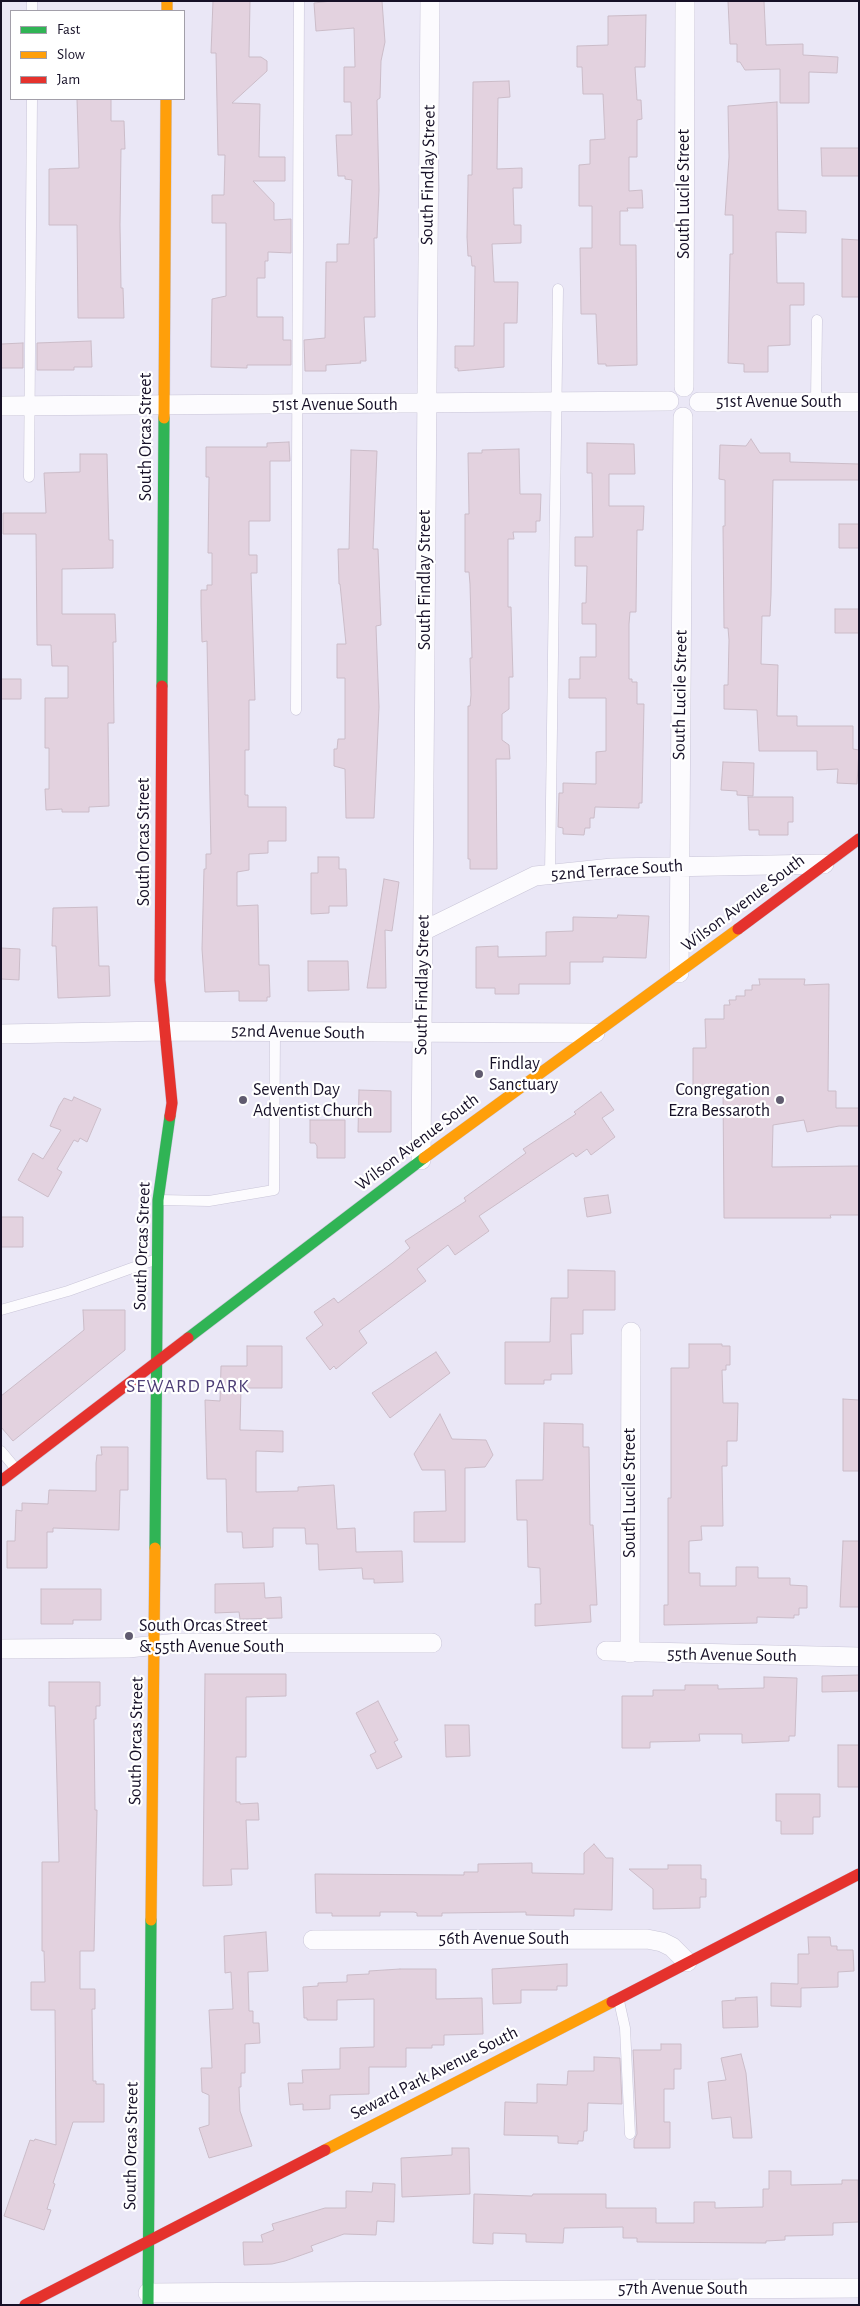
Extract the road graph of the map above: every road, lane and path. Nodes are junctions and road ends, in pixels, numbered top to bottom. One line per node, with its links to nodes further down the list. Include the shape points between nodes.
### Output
1 (299, 1): 15 (lane)
2 (430, 1): 14 (street, South Findlay Street)
3 (685, 1): 8 (street, South Lucile Street)
4 (32, 100): 17 (lane)
5 (166, 100): 18 (street, South Orcas Street)
6 (558, 289): 13 (lane)
7 (817, 320): 11 (lane)
8 (684, 387): 9 (street, via 673,391); 10 (street, via 695,391)
9 (669, 402): 13 (street, 51st Avenue South); 19 (street, via 673,412)
10 (699, 402): 11 (street, 51st Avenue South); 19 (street, via 696,412)
11 (816, 402): 12 (street, 51st Avenue South)
12 (859, 402)
13 (557, 403): 14 (street, 51st Avenue South); 25 (lane)
14 (426, 404): 15 (street, 51st Avenue South); 26 (street, South Findlay Street)
15 (297, 405): 18 (street, 51st Avenue South); 21 (lane)
16 (1, 406): 17 (street, 51st Avenue South)
17 (30, 406): 18 (street, 51st Avenue South); 20 (lane)
18 (164, 406): 28 (street, South Orcas Street, via 160,980)
19 (683, 417): 24 (street, South Lucile Street)
20 (29, 477)
21 (296, 710)
22 (859, 839): 23 (street, Wilson Avenue South)
23 (824, 864): 24 (street, 52nd Terrace South); 27 (street, Wilson Avenue South)
24 (679, 866): 25 (street, 52nd Terrace South); 27 (street, South Lucile Street)
25 (550, 874): 26 (street, 52nd Terrace South, via 535,876)
26 (423, 931): 30 (street, South Findlay Street)
27 (679, 974): 31 (street, Wilson Avenue South)
28 (164, 1031): 29 (street, 52nd Avenue South); 32 (street, 52nd Avenue South); 34 (street, South Orcas Street, via 172,1102)
29 (276, 1032): 30 (street, 52nd Avenue South); 34 (lane, via 274,1190 210,1200)
30 (422, 1033): 31 (street, 52nd Avenue South); 33 (street, South Findlay Street)
31 (595, 1033): 33 (street, Wilson Avenue South)
32 (1, 1034)
33 (421, 1160): 38 (street, Wilson Avenue South)
34 (158, 1200): 35 (street, South Orcas Street)
35 (158, 1259): 36 (lane, via 68,1291); 38 (street, South Orcas Street)
36 (1, 1310)
37 (630, 1332): 46 (street, South Lucile Street)
38 (157, 1363): 40 (street, Wilson Avenue South); 43 (street, South Orcas Street)
39 (1, 1451): 40 (lane)
40 (16, 1470): 41 (street, Wilson Avenue South)
41 (1, 1481)
42 (432, 1643): 43 (street)
43 (155, 1645): 44 (street); 53 (street, South Orcas Street)
44 (1, 1649)
45 (606, 1651): 46 (street, 55th Avenue South)
46 (630, 1653): 47 (street, 55th Avenue South)
47 (859, 1656)
48 (859, 1874): 50 (street, Seward Park Avenue South)
49 (313, 1940): 50 (street, 56th Avenue South, via 647,1939 662,1942)
50 (687, 1962): 51 (street, Seward Park Avenue South)
51 (618, 1997): 52 (lane, via 625,2028); 53 (street, Seward Park Avenue South)
52 (630, 2134)
53 (148, 2240): 55 (street, South Orcas Street); 56 (street, Seward Park Avenue South)
54 (859, 2288): 55 (street, 57th Avenue South)
55 (148, 2299)
56 (26, 2305)

